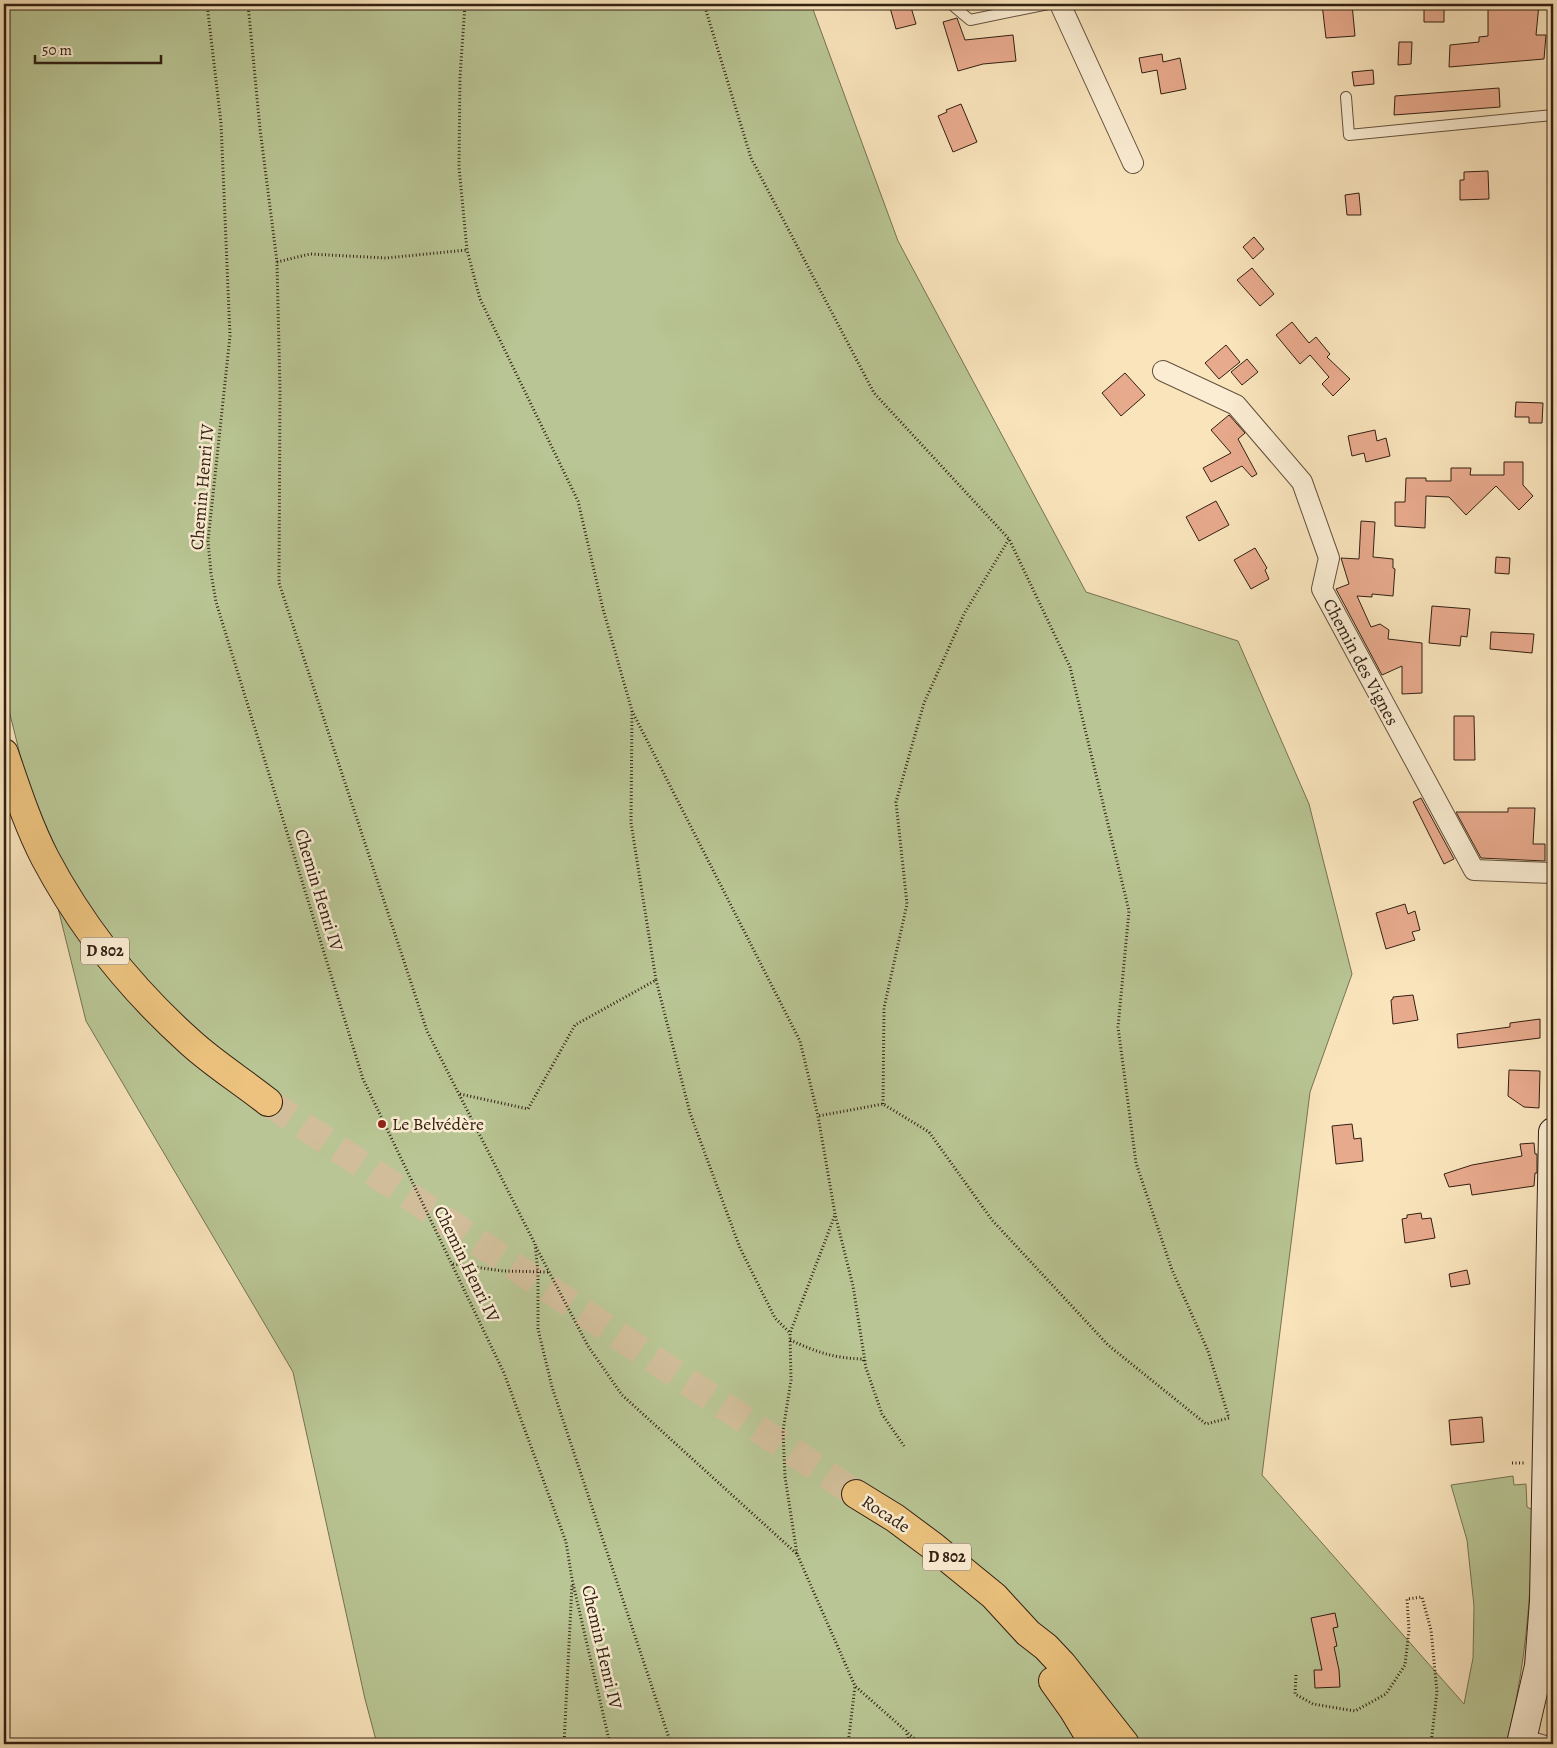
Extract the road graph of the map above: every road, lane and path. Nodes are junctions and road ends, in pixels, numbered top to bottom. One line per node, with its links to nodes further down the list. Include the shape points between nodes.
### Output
1 (207, 4): 26 (path, Chemin Henri IV, via 222,123 230,336 208,541 216,602 363,1079)
2 (248, 4): 12 (path)
3 (465, 4): 11 (path, via 459,167)
4 (704, 4): 14 (path, via 751,158 874,393)
5 (951, 4): 6 (lane, via 970,20)
6 (1048, 4)
7 (1060, 4): 10 (street)
8 (1346, 97): 9 (lane, via 1349,135)
9 (1553, 115)
10 (1133, 163)
11 (467, 250): 12 (path, via 386,258 310,254); 15 (path, via 480,299 578,501 603,609)
12 (277, 262): 19 (path, via 280,391 278,583 427,1031)
13 (1163, 371): 17 (street, Chemin des Vignes, via 1236,405 1302,482 1329,558 1322,589 1474,870)
14 (1009, 539): 21 (path, via 964,614 924,703 896,802 908,904 884,1008); 21 (path, via 1070,667 1129,911 1118,1027 1136,1163 1172,1270 1208,1352 1229,1418 1206,1424 1108,1345 992,1220 929,1132)
15 (632, 711): 18 (path, via 631,823); 22 (path, via 800,1041)
16 (4, 752): 20 (main road, D 802, via 44,857 70,902 114,963 191,1043)
17 (1553, 873)
18 (656, 980): 19 (path, via 575,1025 528,1109); 29 (path, via 690,1113 740,1248 775,1318)
19 (460, 1094): 25 (path)
20 (268, 1102)
21 (883, 1104): 22 (path)
22 (818, 1116): 24 (path)
23 (1553, 1132): 36 (main road)
24 (836, 1214): 29 (path); 31 (path)
25 (535, 1244): 27 (path); 28 (path)
26 (452, 1264): 27 (path); 38 (path, Chemin Henri IV, via 504,1372 566,1542)
27 (538, 1272): 28 (path); 47 (path, via 538,1329 552,1387)
28 (549, 1272): 37 (path, via 588,1346 622,1395)
29 (790, 1333): 30 (path)
30 (790, 1340): 31 (path, via 821,1354 863,1358); 37 (path, via 791,1380 783,1431 785,1477)
31 (866, 1368): 32 (path, via 882,1414)
32 (904, 1446)
33 (1512, 1463): 34 (path)
34 (1532, 1463)
35 (856, 1494): 39 (main road, Rocade / D 802, via 896,1518 934,1547 994,1596)
36 (1550, 1534): 43 (main road, via 1539,1666)
37 (797, 1554): 41 (path)
38 (572, 1579): 45 (path); 46 (path, Chemin Henri IV)
39 (1028, 1633): 51 (main road, D 802, via 1048,1673); 52 (main road, D 802, via 1062,1664)
40 (1296, 1675): 53 (path, via 1295,1694 1313,1704 1354,1711 1386,1694 1405,1665 1409,1630 1407,1600 1422,1597 1431,1630 1438,1692)
41 (855, 1686): 42 (path); 48 (path)
42 (906, 1732): 49 (path); 50 (path)
43 (1522, 1740): 44 (lane)
44 (1553, 1743)
45 (564, 1744)
46 (610, 1744)
47 (671, 1744)
48 (848, 1744)
49 (910, 1744)
50 (920, 1744)
51 (1094, 1744)
52 (1125, 1744)
53 (1431, 1744)

